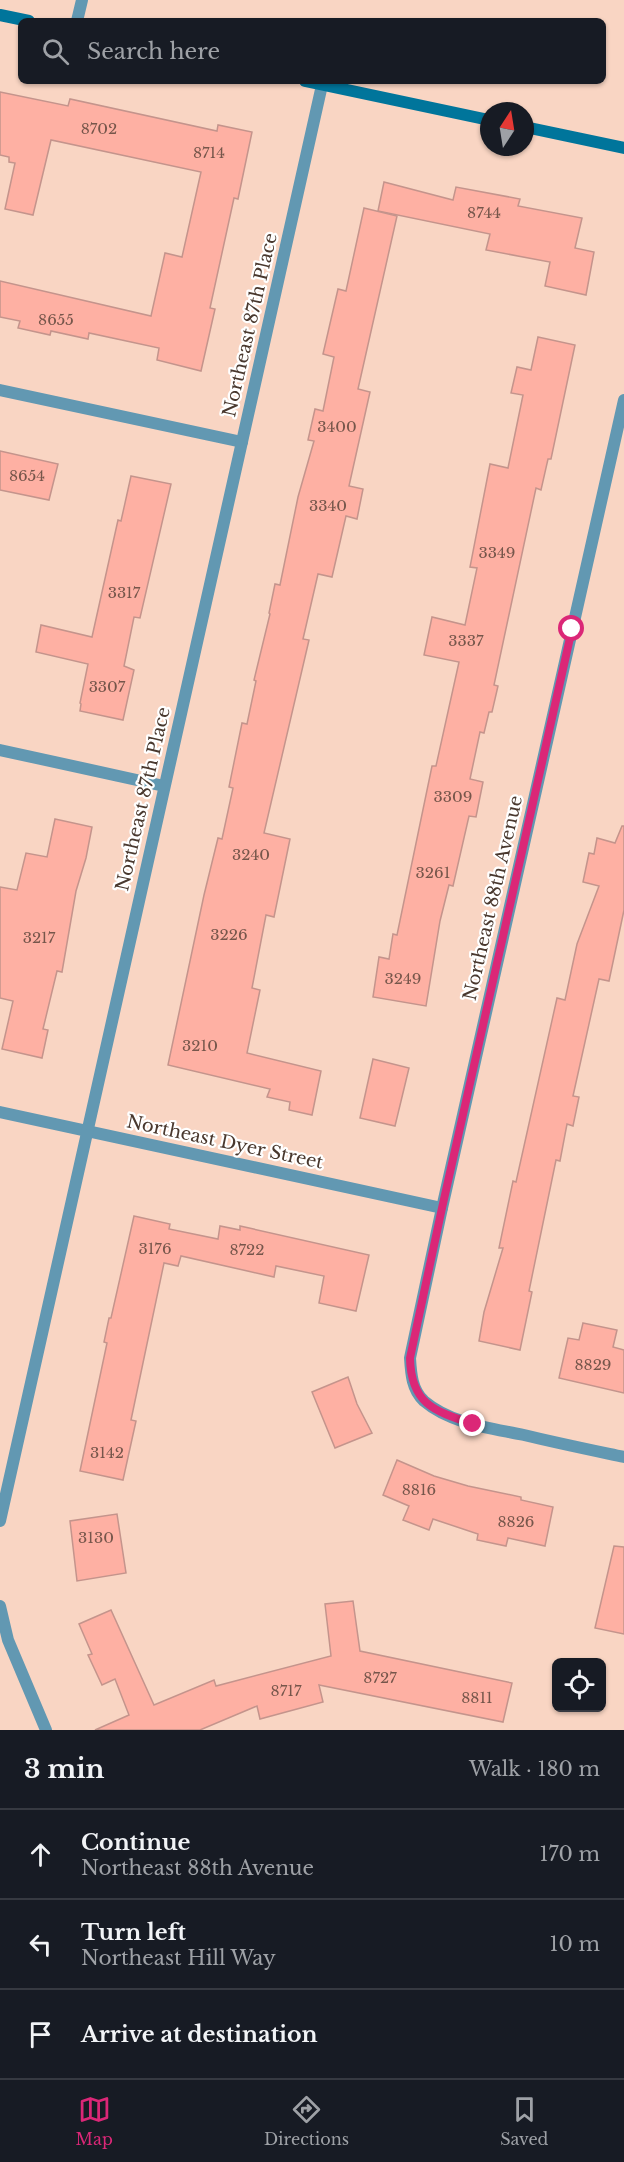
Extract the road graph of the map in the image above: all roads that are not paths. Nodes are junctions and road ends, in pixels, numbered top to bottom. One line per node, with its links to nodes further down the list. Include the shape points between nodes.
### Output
1 (82, 0): 3 (street)
2 (0, 15): 4 (street)
3 (78, 18)
4 (18, 19)
5 (318, 84): 6 (street)
6 (322, 85): 7 (street); 12 (street, Northeast 87th Place)
7 (480, 118)
8 (534, 129): 9 (street)
9 (624, 148)
10 (0, 390): 12 (street)
11 (624, 400): 17 (street, Northeast 88th Avenue)
12 (242, 442): 14 (street, Northeast 87th Place)
13 (0, 750): 14 (street)
14 (164, 786): 16 (street, Northeast 87th Place)
15 (0, 1112): 16 (street, Northeast Dyer Street)
16 (87, 1131): 17 (street, Northeast Dyer Street); 19 (street, Northeast 87th Place)
17 (442, 1208): 18 (street, Northeast 88th Avenue, via 410,1358 416,1392 443,1414 473,1424)
18 (624, 1457)
19 (0, 1521)
20 (0, 1606): 21 (street, via 8,1640)
21 (46, 1730)

